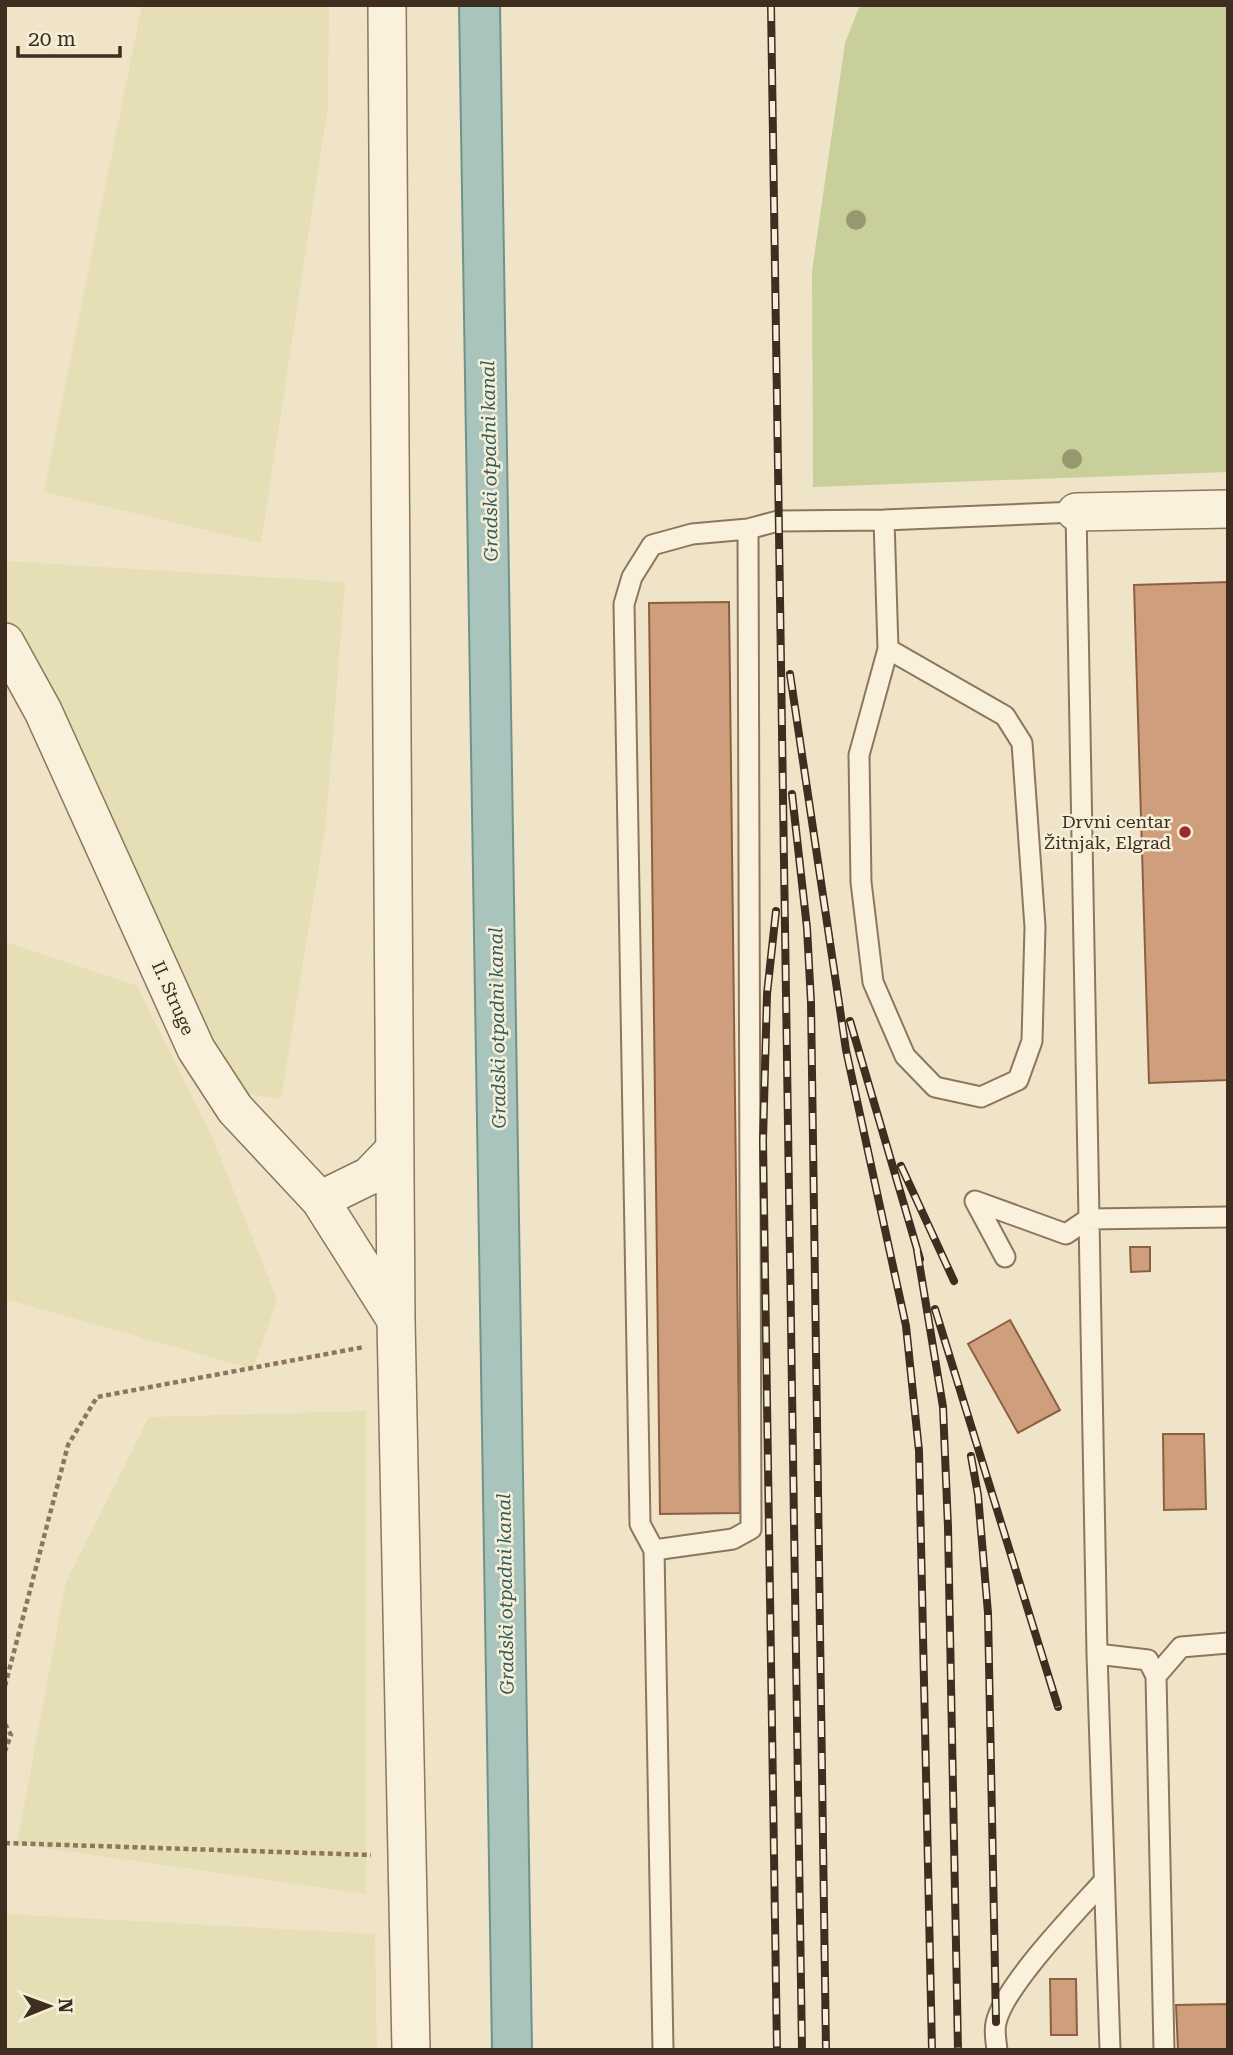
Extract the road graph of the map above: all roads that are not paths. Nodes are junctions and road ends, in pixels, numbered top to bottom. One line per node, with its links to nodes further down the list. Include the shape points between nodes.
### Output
1 (387, 5): 8 (street)
2 (1228, 509): 3 (street)
3 (1076, 512): 4 (lane); 11 (lane)
4 (884, 520): 5 (lane, via 778,521); 7 (lane)
5 (748, 529): 14 (lane, via 751,1529 733,1539); 14 (lane, via 692,534 652,545 632,577 624,604 640,1524)
6 (5, 642): 9 (street, II. Struge, via 43,711 196,1049 235,1109)
7 (888, 649): 7 (lane, via 859,755 861,882 873,982 905,1056 935,1087 981,1097 1018,1080 1031,1041 1035,927 1022,743 1005,716)
8 (395, 1149): 9 (street, via 369,1176); 13 (street)
9 (320, 1200): 13 (street, II. Struge)
10 (1228, 1217): 11 (lane)
11 (1088, 1219): 12 (lane, via 1066,1234 975,1200); 16 (lane)
12 (1005, 1257)
13 (396, 1330): 19 (street)
14 (654, 1550): 20 (lane)
15 (1228, 1643): 17 (lane, via 1181,1647)
16 (1097, 1654): 17 (lane, via 1148,1660); 18 (lane)
17 (1156, 1676): 23 (lane)
18 (1104, 1881): 21 (lane, via 1009,1997 996,2022); 22 (lane)
19 (411, 2050)
20 (663, 2050)
21 (997, 2050)
22 (1110, 2050)
23 (1164, 2050)

